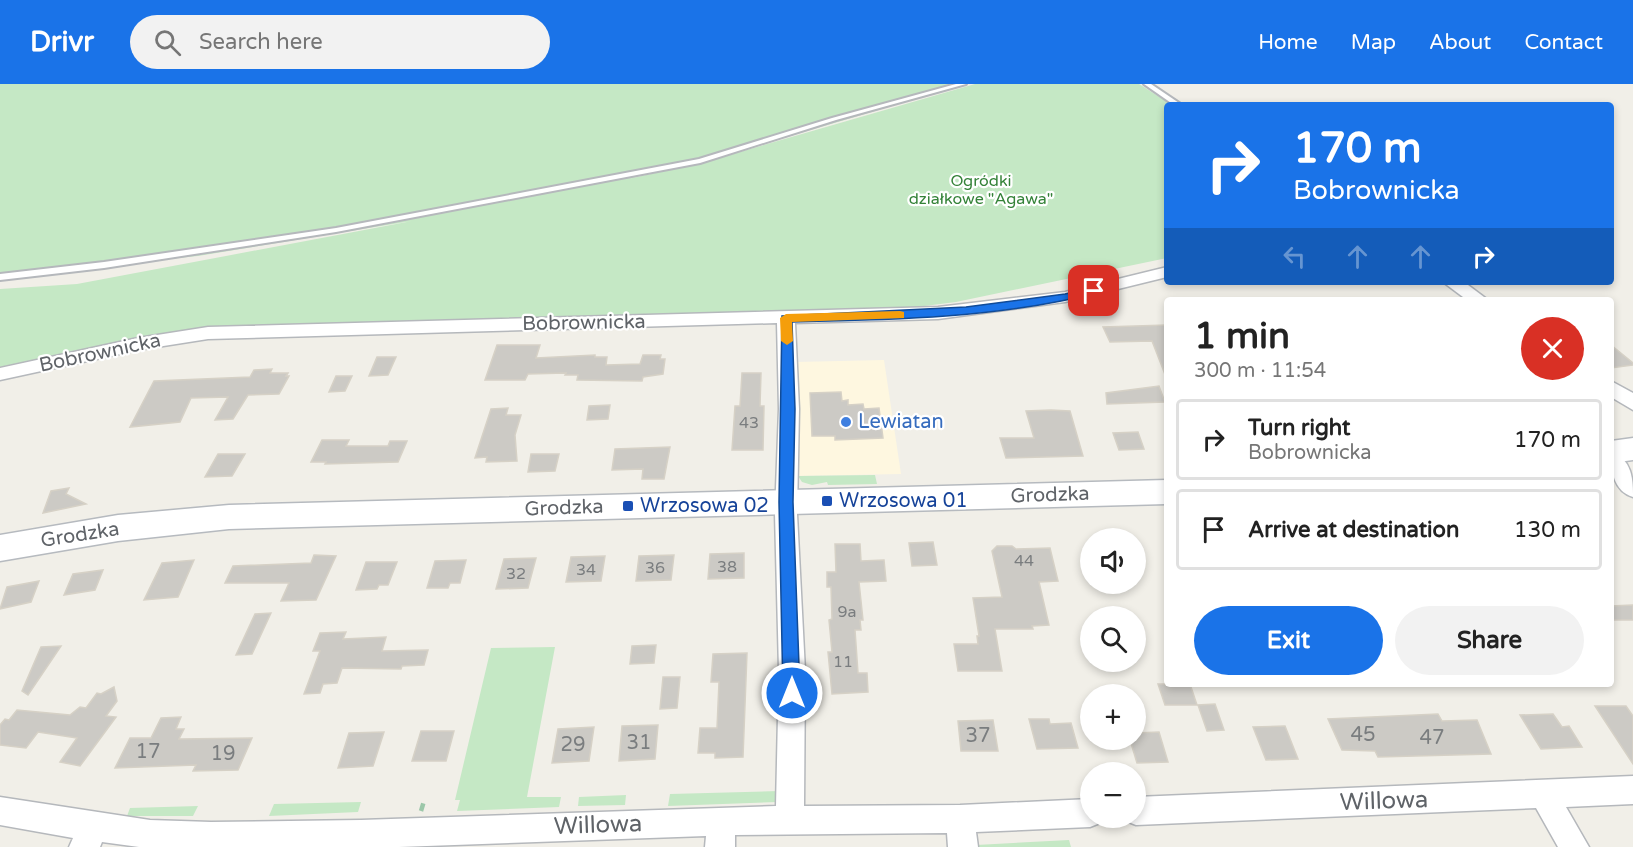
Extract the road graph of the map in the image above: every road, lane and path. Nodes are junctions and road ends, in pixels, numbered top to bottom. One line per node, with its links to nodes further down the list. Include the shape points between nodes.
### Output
1 (963, 84): 5 (lane, via 688,163 336,230)
2 (1147, 84): 3 (lane)
3 (1174, 102)
4 (1164, 273): 8 (street, Bobrownicka, via 1065,297 966,311)
5 (0, 277)
6 (1456, 285): 7 (street)
7 (1474, 297)
8 (786, 318): 9 (street, Bobrownicka, via 208,333); 17 (street)
9 (0, 374)
10 (1614, 390): 11 (street)
11 (1633, 403)
12 (1633, 449): 13 (street)
13 (1614, 452)
14 (1614, 464): 15 (street)
15 (1633, 489)
16 (1164, 492): 17 (street, Grodzka)
17 (786, 502): 18 (street, Grodzka, via 229,517 118,528); 24 (street, via 792,670)
18 (0, 548)
19 (1633, 790): 20 (street, Willowa)
20 (1543, 794): 22 (street, Willowa); 30 (street)
21 (0, 811): 27 (street, Willowa)
22 (1146, 811)
23 (1080, 813): 25 (street, Willowa)
24 (790, 819): 25 (street, Willowa); 26 (street, Willowa)
25 (960, 819): 29 (street)
26 (721, 834): 28 (street, Willowa)
27 (90, 837): 28 (street, Willowa, via 150,834)
28 (424, 839)
29 (963, 847)
30 (1574, 847)

